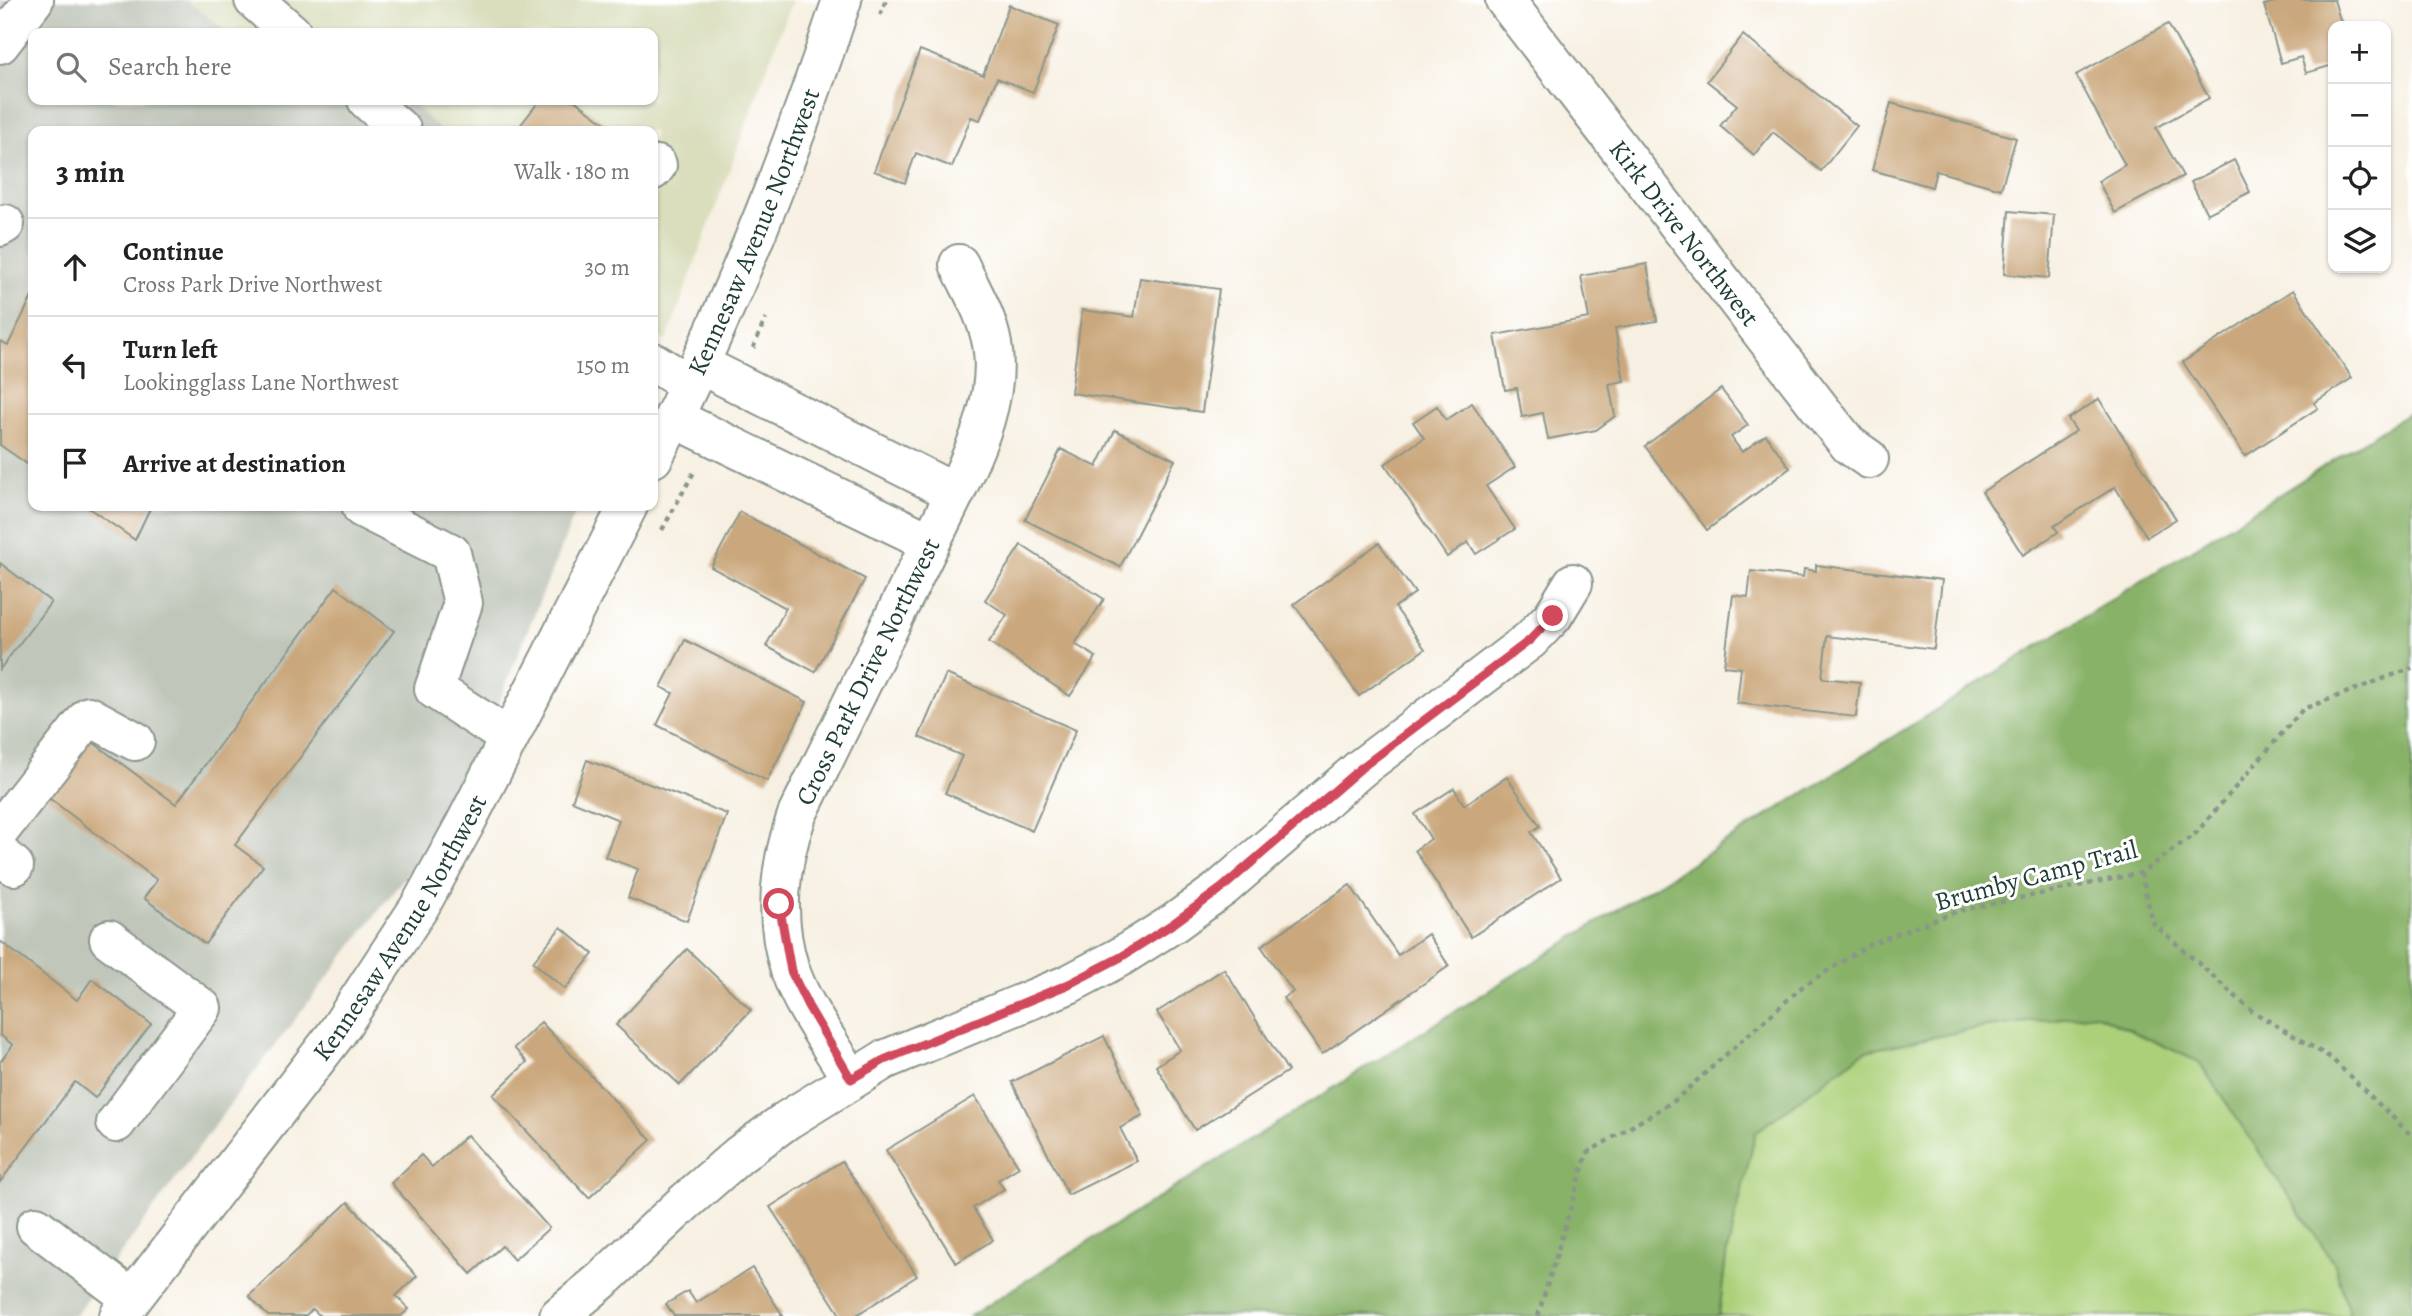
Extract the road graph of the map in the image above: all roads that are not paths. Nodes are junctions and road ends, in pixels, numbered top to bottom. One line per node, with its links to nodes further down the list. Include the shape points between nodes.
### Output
1 (842, 0): 9 (street, Kennesaw Avenue Northwest, via 785,163)
2 (1505, 0): 11 (street, Kirk Drive Northwest, via 1829,420 1849,445)
3 (256, 1): 4 (street)
4 (286, 28)
5 (372, 105): 6 (street)
6 (396, 126)
7 (959, 264): 12 (street, Cross Park Drive Northwest, via 992,344 993,385 976,445)
8 (658, 366): 9 (street)
9 (687, 389): 10 (street, Kennesaw Avenue Northwest); 12 (street); 15 (street)
10 (658, 448)
11 (1869, 459)
12 (955, 493): 15 (street, Cross Park Drive Northwest)
13 (368, 511): 17 (street, via 451,553 463,603 434,689)
14 (625, 511): 17 (street, Kennesaw Avenue Northwest)
15 (930, 542): 21 (street, Cross Park Drive Northwest, via 797,815 782,869 779,904 791,971)
16 (1573, 583): 21 (street, via 1553,616 1530,640 1361,768 1222,888 1174,923 1069,984 884,1060)
17 (509, 738): 24 (street, Kennesaw Avenue Northwest, via 420,906 336,1034)
18 (135, 741): 19 (street, via 89,716)
19 (0, 830)
20 (108, 939): 22 (street, via 202,1008)
21 (851, 1079): 25 (street, via 740,1155)
22 (116, 1123)
23 (36, 1226): 24 (street)
24 (126, 1308)
25 (559, 1316)

